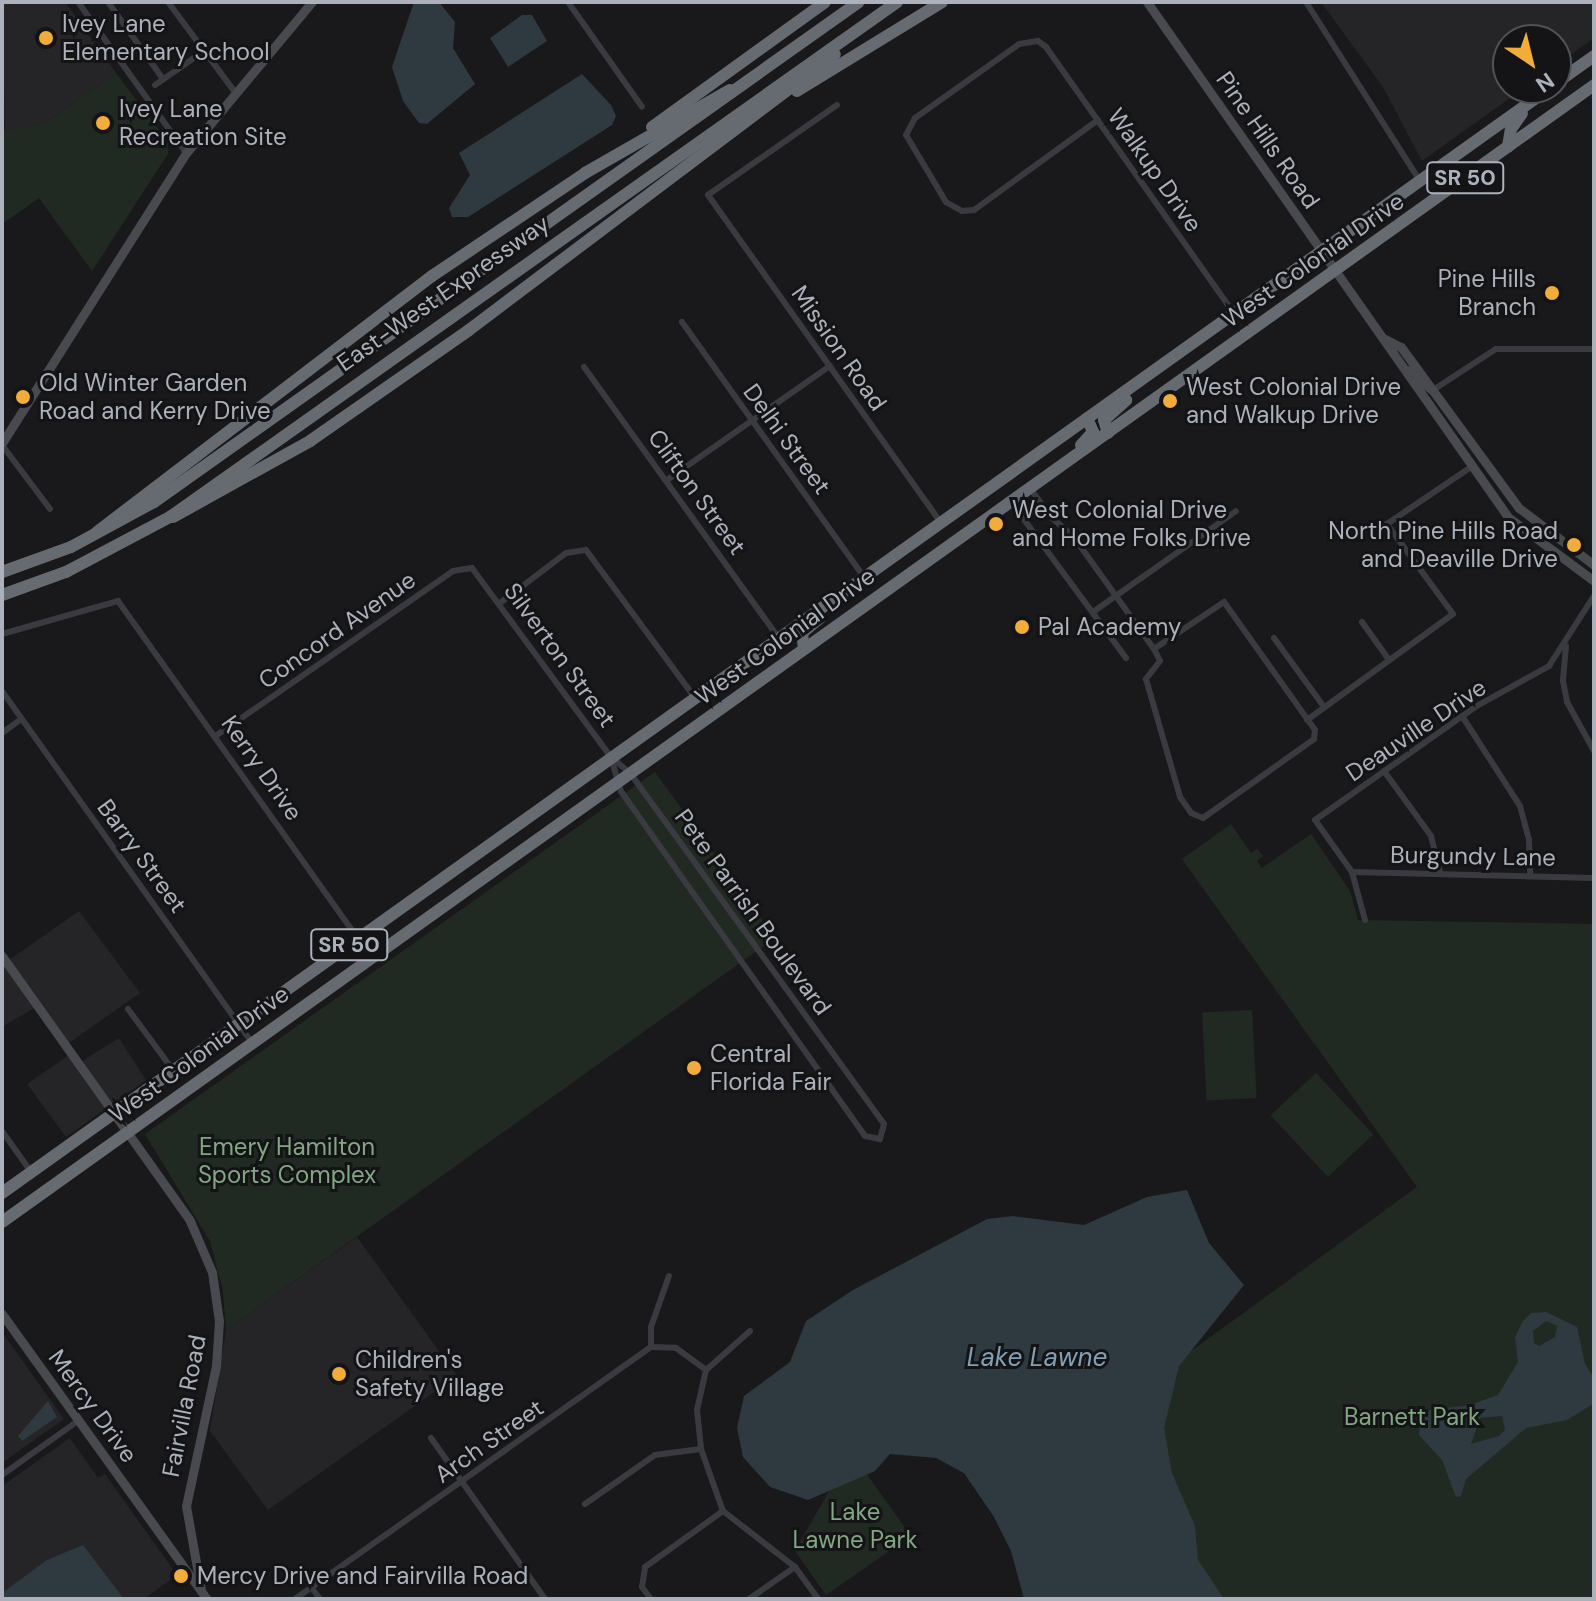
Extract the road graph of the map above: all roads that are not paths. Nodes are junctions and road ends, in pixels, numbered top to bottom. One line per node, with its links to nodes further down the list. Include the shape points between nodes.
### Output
1 (78, 2): 29 (street)
2 (108, 2): 16 (street)
3 (168, 2): 13 (street)
4 (312, 2): 20 (main road)
5 (568, 2): 25 (street)
6 (825, 2): 27 (highway)
7 (859, 2): 19 (highway, East-West Expressway)
8 (897, 2): 12 (highway, East-West Expressway)
9 (942, 2): 21 (highway, via 813,85)
10 (1147, 2): 31 (main road, Pine Hills Road)
11 (1306, 2): 30 (street)
12 (867, 23): 21 (highway); 53 (highway, East-West Expressway)
13 (204, 51): 16 (street); 20 (street)
14 (1594, 56): 15 (highway)
15 (1572, 72)
16 (163, 79): 17 (street)
17 (155, 85)
18 (1594, 85): 28 (highway, West Colonial Drive / SR 50)
19 (737, 87): 27 (highway); 55 (highway, East-West Expressway, via 165,494)
20 (234, 91): 29 (main road)
21 (786, 95): 53 (highway, via 511,300 310,441 187,513)
22 (1527, 104): 30 (highway, West Colonial Drive / SR 50)
23 (1531, 104): 28 (highway, via 1511,129)
24 (837, 105): 38 (street, Mission Road, via 708,195)
25 (642, 107)
26 (1098, 120): 26 (street, Walkup Drive, via 974,210 962,211 946,202 906,135 915,118 1019,44 1038,41); 33 (street, Walkup Drive)
27 (634, 143): 55 (highway, via 418,287)
28 (1508, 147): 32 (highway, West Colonial Drive / SR 50)
29 (186, 153): 45 (main road)
30 (1420, 181): 31 (highway, West Colonial Drive / SR 50)
31 (1322, 252): 32 (main road, Pine Hills Road); 33 (highway, West Colonial Drive / SR 50)
32 (1336, 271): 35 (main road, Pine Hills Road); 44 (highway, West Colonial Drive / SR 50)
33 (1234, 314): 40 (highway, West Colonial Drive / SR 50)
34 (682, 322): 43 (street, Delhi Street)
35 (1385, 339): 37 (main road, Pine Hills Road); 41 (main road, Pine Hills Road, via 1401,347)
36 (1594, 349): 41 (street, via 1496,349)
37 (1397, 365): 41 (main road); 46 (main road, Pine Hills Road)
38 (830, 366): 43 (street); 54 (street, Mission Road)
39 (584, 367): 48 (street, Clifton Street)
40 (1146, 377): 42 (highway, West Colonial Drive / SR 50); 44 (highway, via 1140,390 1104,420)
41 (1433, 390): 56 (main road, Pine Hills Road, via 1519,508)
42 (1087, 418): 47 (highway, via 1093,432); 54 (highway, West Colonial Drive / SR 50)
43 (752, 421): 48 (street); 60 (street, Delhi Street)
44 (1108, 433): 47 (highway, West Colonial Drive / SR 50)
45 (2, 444): 51 (street)
46 (1471, 467): 61 (main road, Pine Hills Road, via 1527,536); 76 (street, via 1387,524 1453,614)
47 (1057, 469): 49 (highway, West Colonial Drive / SR 50)
48 (667, 480): 70 (street, Clifton Street)
49 (1030, 488): 50 (highway, West Colonial Drive / SR 50); 63 (street)
50 (1011, 502): 59 (highway, West Colonial Drive / SR 50); 67 (street)
51 (50, 509)
52 (1236, 511): 63 (street)
53 (170, 517): 62 (highway, East-West Expressway, via 66,572)
54 (941, 523): 59 (highway, via 946,538 909,566); 60 (highway, West Colonial Drive / SR 50)
55 (93, 536): 57 (highway, East-West Expressway)
56 (1594, 565)
57 (2, 572)
58 (480, 575): 65 (street, Silverton Street); 85 (street, Concord Avenue, via 465,567 453,571)
59 (907, 576): 73 (highway, West Colonial Drive / SR 50)
60 (864, 577): 66 (highway, West Colonial Drive / SR 50)
61 (1594, 581)
62 (2, 595)
63 (1116, 596): 67 (street); 74 (street)
64 (1594, 596): 72 (street, Deauville Drive)
65 (500, 603): 79 (street, via 566,553 586,550); 87 (street, Silverton Street)
66 (826, 604): 70 (highway, West Colonial Drive / SR 50); 73 (highway, via 822,617 802,633)
67 (1093, 612): 75 (street)
68 (1362, 622): 76 (street)
69 (2, 634): 85 (street, Kerry Drive, via 118,601)
70 (779, 638): 77 (highway, via 783,656 751,680); 79 (highway, West Colonial Drive / SR 50)
71 (1274, 638): 80 (street)
72 (1566, 646): 81 (street, Deauville Drive, via 1530,680); 86 (street, via 1567,702)
73 (804, 648): 77 (highway, West Colonial Drive / SR 50)
74 (1154, 649): 83 (street, via 1224,602); 83 (street, via 1160,661 1146,679 1180,797 1191,813 1203,818 1314,739)
75 (1126, 658)
76 (1389, 660): 80 (street)
77 (748, 689): 89 (highway, West Colonial Drive / SR 50)
78 (2, 691): 82 (street, Barry Street)
79 (695, 698): 87 (highway, West Colonial Drive / SR 50)
80 (1324, 707): 83 (street)
81 (1462, 716): 88 (street, Deauville Drive); 95 (street, via 1520,806 1529,840)
82 (21, 719): 84 (street); 102 (street, Barry Street)
83 (1307, 720)
84 (2, 733)
85 (217, 735): 98 (street, Kerry Drive)
86 (1594, 751)
87 (611, 757): 89 (street, Pete Parrish Boulevard); 90 (street, Pete Parrish Boulevard); 91 (highway, West Colonial Drive / SR 50)
88 (1384, 771): 93 (street, Deauville Drive, via 1315,820); 94 (street, via 1431,836)
89 (630, 773): 90 (highway, West Colonial Drive / SR 50); 90 (street, Pete Parrish Boulevard, via 884,1124 880,1139 865,1136)
90 (615, 784): 92 (highway, West Colonial Drive / SR 50)
91 (485, 848): 92 (highway); 98 (highway, West Colonial Drive / SR 50)
92 (499, 867): 100 (highway, West Colonial Drive / SR 50)
93 (1352, 872): 94 (street, Burgundy Lane); 97 (street)
94 (1440, 873): 95 (street, Burgundy Lane)
95 (1530, 875): 96 (street, Burgundy Lane)
96 (1594, 878)
97 (1365, 920)
98 (358, 938): 100 (street, Kerry Drive); 102 (highway, West Colonial Drive / SR 50)
99 (3, 958): 105 (main road, Fairvilla Road)
100 (372, 958): 103 (highway, West Colonial Drive / SR 50)
101 (128, 1009): 104 (street)
102 (239, 1023): 103 (street, Barry Street); 104 (highway, West Colonial Drive / SR 50)
103 (252, 1043): 107 (highway, West Colonial Drive / SR 50)
104 (173, 1070): 105 (highway, West Colonial Drive / SR 50)
105 (114, 1113): 107 (main road, Fairvilla Road); 108 (highway, West Colonial Drive / SR 50)
106 (2, 1131): 108 (street)
107 (128, 1132): 110 (highway, West Colonial Drive / SR 50); 123 (main road, Fairvilla Road, via 190,1221 216,1293 218,1341 186,1506)
108 (31, 1172): 109 (highway, West Colonial Drive / SR 50)
109 (2, 1193)
110 (2, 1222)
111 (669, 1276): 114 (street, via 651,1327)
112 (2, 1314): 116 (main road, Mercy Drive)
113 (750, 1331): 115 (street)
114 (651, 1347): 115 (street, via 676,1348); 120 (street, Arch Street)
115 (706, 1370): 118 (street, via 697,1410)
116 (79, 1420): 119 (street); 124 (main road, Mercy Drive)
117 (431, 1438): 120 (street)
118 (701, 1449): 121 (street, via 655,1455); 122 (street)
119 (2, 1475)
120 (462, 1482): 126 (street, Arch Street); 130 (street)
121 (585, 1504)
122 (723, 1511): 125 (street); 131 (street, via 645,1567 642,1587)
123 (189, 1545): 124 (main road); 127 (main road, Fairvilla Road)
124 (177, 1558): 127 (main road, Mercy Drive)
125 (795, 1567): 132 (street); 133 (street)
126 (311, 1587): 128 (street, Arch Street); 129 (street)
127 (204, 1595)
128 (295, 1599)
129 (320, 1599)
130 (545, 1599)
131 (651, 1599)
132 (749, 1599)
133 (818, 1599)

